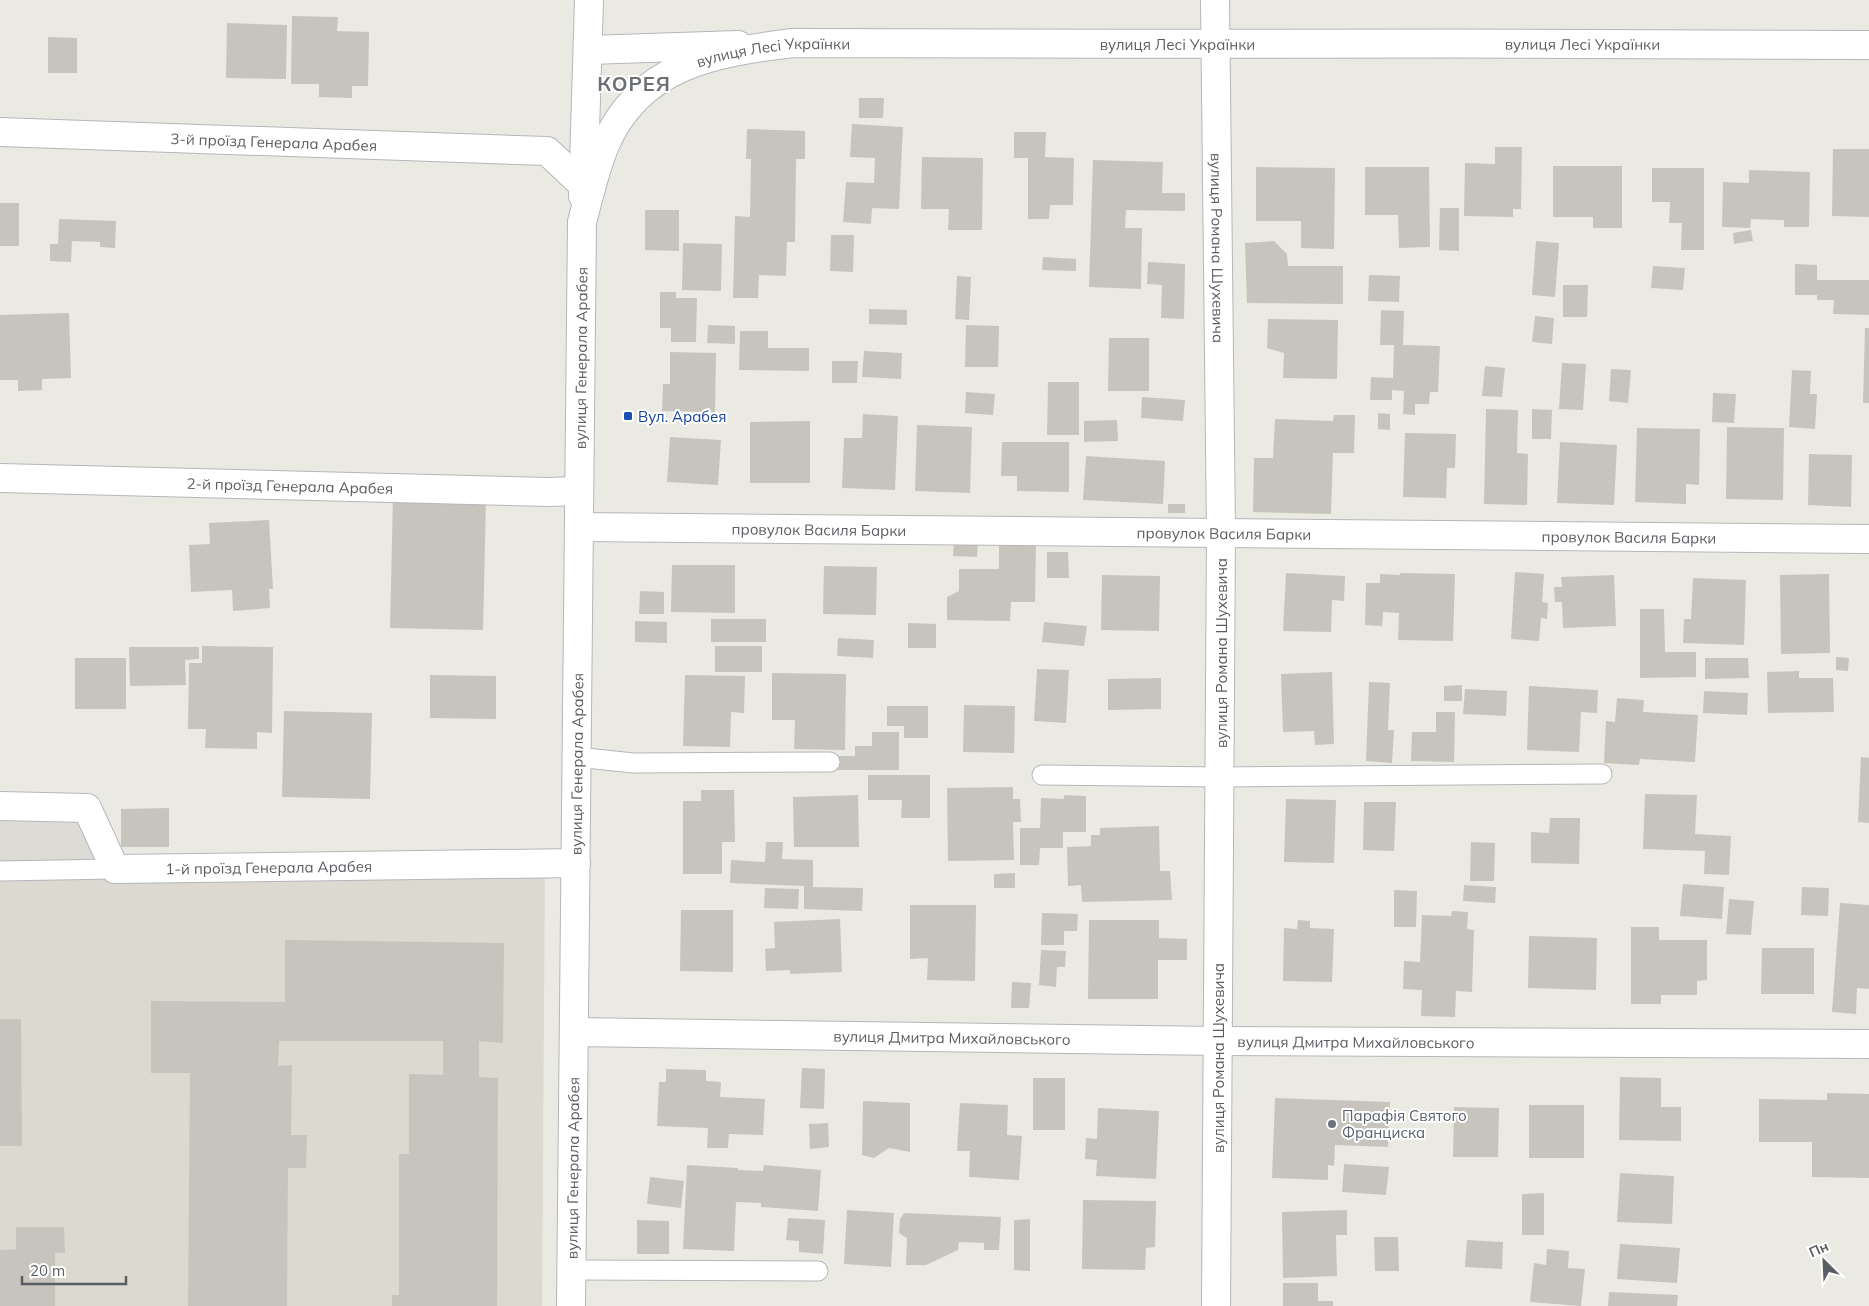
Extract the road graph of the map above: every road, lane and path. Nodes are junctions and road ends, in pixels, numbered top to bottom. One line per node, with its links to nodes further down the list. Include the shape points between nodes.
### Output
1 (589, 0): 6 (street)
2 (1215, 0): 4 (street, вулиця Романа Шухевича)
3 (792, 43): 4 (street, вулиця Лесі Українки); 6 (street); 9 (street, вулиця Лесі Українки, via 706,58 680,68 646,88 622,114 605,145)
4 (1215, 45): 5 (street, вулиця Лесі Українки); 13 (street, вулиця Романа Шухевича)
5 (1869, 45)
6 (588, 50): 8 (street)
7 (0, 132): 8 (street, 3-й проїзд Генерала Арабея, via 547,150)
8 (583, 184): 9 (street)
9 (582, 222): 11 (street, вулиця Генерала Арабея)
10 (0, 478): 11 (street, 2-й проїзд Генерала Арабея)
11 (580, 491): 12 (street, вулиця Генерала Арабея)
12 (579, 527): 13 (street, провулок Василя Барки); 15 (street, вулиця Генерала Арабея)
13 (1221, 533): 14 (street, провулок Василя Барки); 19 (street, вулиця Романа Шухевича)
14 (1869, 539)
15 (577, 757): 16 (lane, via 633,763); 21 (street, вулиця Генерала Арабея)
16 (830, 762)
17 (1602, 774): 19 (lane)
18 (1042, 775): 19 (lane)
19 (1221, 777): 25 (street, вулиця Романа Шухевича)
20 (0, 806): 22 (street, via 87,808)
21 (576, 863): 22 (street, 1-й проїзд Генерала Арабея); 24 (street, вулиця Генерала Арабея)
22 (115, 869): 23 (lane)
23 (0, 871)
24 (574, 1032): 25 (street, вулиця Дмитра Михайловського); 27 (street, вулиця Генерала Арабея)
25 (1218, 1041): 26 (street, вулиця Дмитра Михайловського); 30 (street, вулиця Романа Шухевича)
26 (1869, 1044)
27 (572, 1270): 28 (lane); 29 (street, вулиця Генерала Арабея)
28 (818, 1271)
29 (571, 1306)
30 (1216, 1306)

